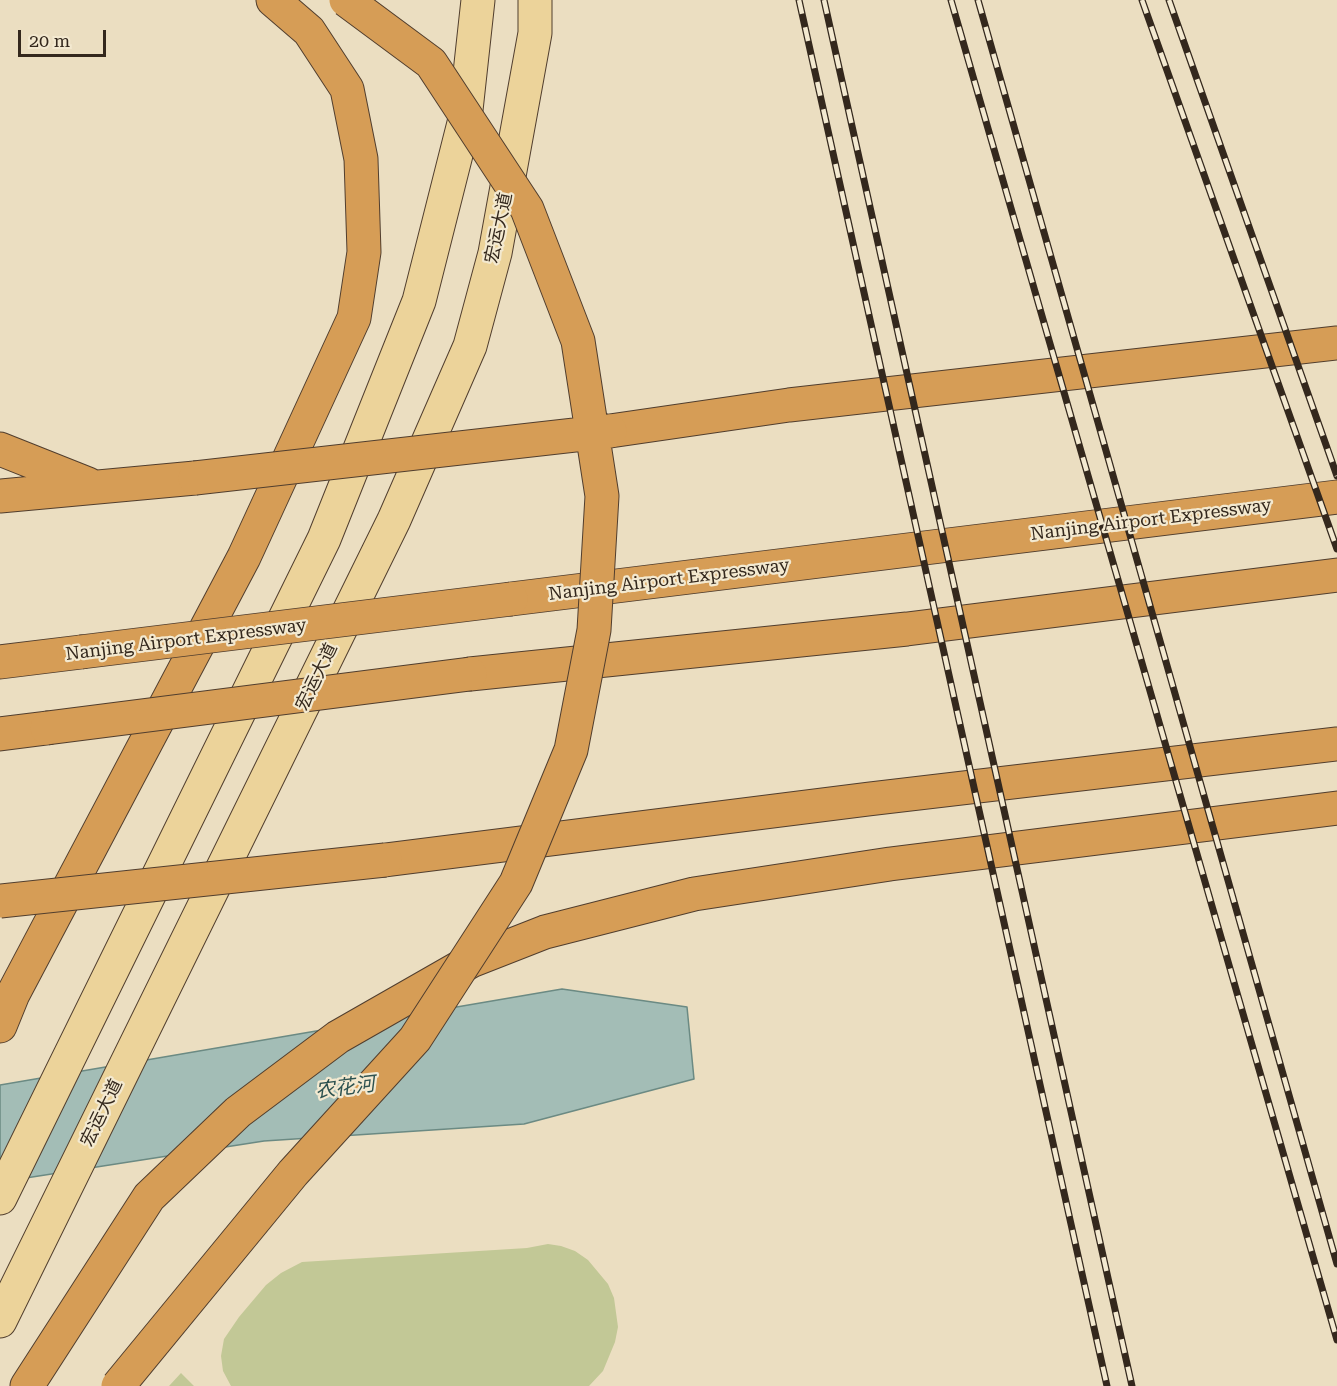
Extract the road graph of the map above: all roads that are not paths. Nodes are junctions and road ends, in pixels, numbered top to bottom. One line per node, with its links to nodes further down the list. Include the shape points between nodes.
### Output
1 (273, 0): 16 (highway, via 309,31 347,89 361,159 364,252 354,318 244,557 13,994)
2 (345, 0): 20 (highway, bridge, via 431,63 531,220 578,341 602,496 594,630 571,750 516,883 415,1039 293,1173)
3 (478, 0): 17 (main road, via 465,119 419,301 324,539)
4 (535, 0): 18 (main road, 宏运大道, via 535,33 504,210 470,346 393,520)
5 (1337, 343): 7 (highway, bridge, via 789,405 610,431)
6 (0, 449): 7 (highway)
7 (92, 486): 8 (highway)
8 (0, 496)
9 (1337, 497): 11 (highway, Nanjing Airport Expressway, bridge)
10 (1337, 575): 12 (highway, bridge, via 907,629 470,674)
11 (0, 662)
12 (0, 734)
13 (1337, 744): 15 (highway, bridge, via 385,860)
14 (1337, 808): 19 (highway, bridge, via 890,864 694,894 544,932 471,961 338,1037 238,1112 157,1189)
15 (0, 901)
16 (0, 1026)
17 (1, 1196)
18 (0, 1321)
19 (27, 1386)
20 (118, 1386)

